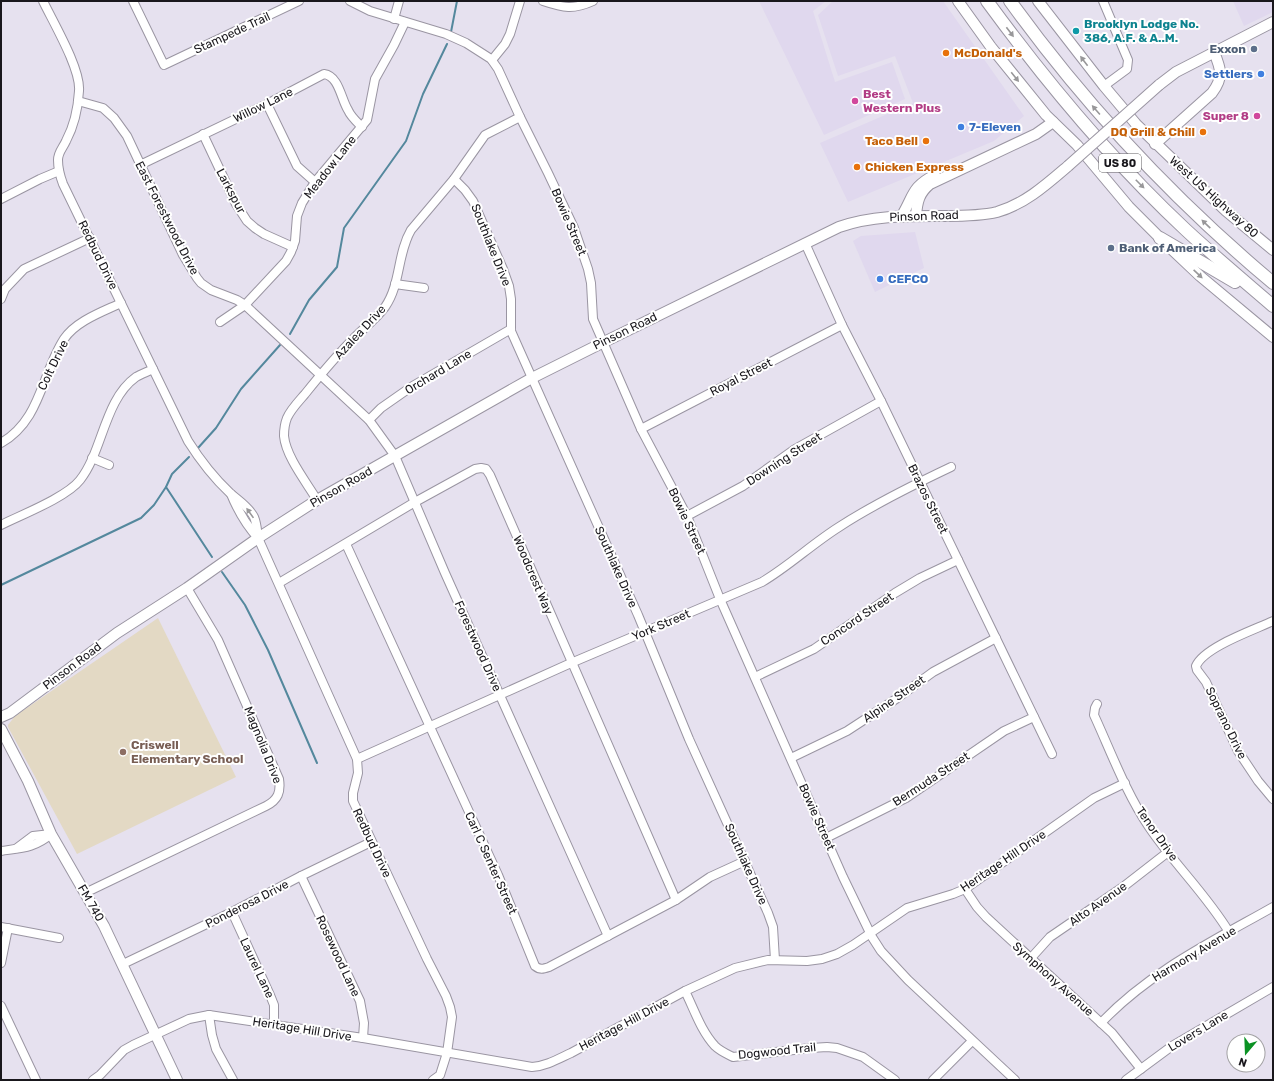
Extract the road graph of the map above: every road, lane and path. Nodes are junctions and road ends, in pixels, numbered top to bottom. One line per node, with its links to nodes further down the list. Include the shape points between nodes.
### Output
1 (42, 1): 20 (street, Redbud Drive, via 79,81)
2 (132, 1): 3 (street, Stampede Trail, via 164,65)
3 (299, 1)
4 (350, 1): 14 (street, Bowie Street)
5 (400, 1): 14 (street)
6 (520, 1): 18 (street, via 506,44)
7 (543, 1): 8 (street, via 570,8)
8 (594, 1)
9 (958, 1): 23 (main road, one-way to 23, via 991,47)
10 (987, 1): 46 (highway, US 80, one-way to 46, via 1043,75 1116,159 1185,229)
11 (1010, 1): 40 (highway, US 80, one-way to 11, via 1214,231 1141,159 1066,74)
12 (1038, 1): 19 (main road, West US Highway 80, one-way to 12)
13 (1103, 1): 19 (street, via 1128,60 1127,69)
14 (394, 19): 15 (street, Bowie Street)
15 (405, 22): 18 (street, Bowie Street, via 446,34 480,50); 24 (street, Meadow Lane, via 375,79 367,120)
16 (1273, 22): 17 (main road, Pinson Road)
17 (1214, 52): 26 (main road, via 1221,71 1216,88); 33 (main road, Pinson Road, bridge, via 1176,72 1159,85 1033,195 998,211 966,215)
18 (492, 60): 22 (street, Bowie Street)
19 (1104, 86): 26 (main road, West US Highway 80)
20 (78, 101): 27 (street, East Forestwood Drive, via 103,108 114,118); 29 (street, Redbud Drive, via 74,122 60,151)
21 (267, 104): 24 (street, Willow Lane, via 324,74 335,82 347,110); 25 (street, Willow Lane); 31 (street, via 297,166)
22 (520, 117): 30 (street, Azalea Drive, via 485,135); 52 (street, Bowie Street, via 579,241 591,283 593,320)
23 (1053, 122): 28 (main road, via 1036,134); 36 (main road)
24 (362, 127): 31 (street, Meadow Lane)
25 (203, 134): 27 (street, Willow Lane); 38 (street, Larkspur, via 236,204 247,221 264,234)
26 (1155, 144): 39 (main road, West US Highway 80, via 1226,211)
27 (140, 165): 45 (street, East Forestwood Drive, via 183,255 197,278 211,290)
28 (969, 165): 33 (main road, via 936,180 927,187 919,197); 34 (main road, via 948,168 922,181 913,192)
29 (59, 171): 32 (street); 35 (street, Redbud Drive)
30 (454, 179): 41 (street, Azalea Drive, via 411,230 402,250); 50 (street, Southlake Drive, via 473,201 503,269 510,292)
31 (315, 182): 38 (street, Meadow Lane, via 298,211)
32 (1, 199)
33 (916, 216): 34 (main road, Pinson Road)
34 (901, 217): 37 (main road, Pinson Road, via 854,222)
35 (90, 238): 43 (street, via 24,269 5,289); 44 (street, Redbud Drive)
36 (1160, 238): 47 (highway, via 1230,278); 51 (main road, one-way to 51, via 1212,287)
37 (805, 243): 49 (street, Brazos Street); 52 (main road, Pinson Road)
38 (293, 247): 45 (street, Meadow Lane, via 286,261)
39 (1273, 250)
40 (1273, 283)
41 (395, 284): 42 (street); 54 (street, Azalea Drive, via 391,297 383,309)
42 (424, 288)
43 (1, 299)
44 (121, 303): 53 (street, Redbud Drive); 59 (street, Colt Drive, via 76,326 64,339 31,413 21,428)
45 (244, 305): 48 (street, Meadow Lane); 54 (street, East Forestwood Drive)
46 (1273, 306)
47 (1273, 310)
48 (220, 322)
49 (842, 325): 56 (street, Brazos Street); 58 (street, Royal Street)
50 (511, 329): 55 (street, Southlake Drive); 57 (street, Orchard Lane, via 411,387 381,408)
51 (1273, 337)
52 (604, 342): 55 (main road, Pinson Road); 58 (street, Bowie Street)
53 (153, 369): 61 (street, via 136,378 115,403); 69 (street, Redbud Drive, via 197,456 231,494 247,526)
54 (321, 375): 57 (street, Forestwood Drive); 65 (street, Azalea Drive, via 291,411 284,437 290,455)
55 (532, 378): 60 (main road, Pinson Road); 76 (street, Southlake Drive)
56 (881, 401): 64 (street, Brazos Street); 67 (street, Downing Street, via 795,449 743,486)
57 (369, 420): 60 (street, Forestwood Drive)
58 (641, 429): 67 (street, Bowie Street)
59 (1, 443)
60 (395, 456): 65 (main road, Pinson Road); 66 (street, Forestwood Drive)
61 (92, 458): 62 (street); 68 (street, via 79,481 68,491)
62 (109, 465)
63 (951, 467): 64 (street, York Street)
64 (920, 481): 71 (street, Brazos Street); 74 (street, York Street, via 840,526 774,575)
65 (317, 500): 69 (main road, Pinson Road)
66 (415, 502): 70 (street, Woodcrest Way); 78 (street, Woodcrest Way, via 476,469 486,469); 80 (street, Forestwood Drive)
67 (687, 516): 74 (street, Bowie Street)
68 (1, 525)
69 (258, 538): 72 (street, Redbud Drive); 73 (main road, Pinson Road)
70 (346, 544): 72 (street, Woodcrest Way); 84 (street, Carl C Senter Street)
71 (958, 560): 77 (street, Brazos Street); 79 (street, Concord Street, via 895,593 814,649)
72 (279, 583): 88 (street, Redbud Drive)
73 (186, 588): 82 (main road, Pinson Road, via 117,633 10,713); 99 (street, Magnolia Drive, via 218,640 246,702 279,779 278,796 274,802)
74 (720, 599): 76 (street, York Street); 79 (street, Bowie Street)
75 (1273, 621): 90 (street, Soprano Drive, via 1216,647 1196,666 1238,751)
76 (644, 632): 78 (street, York Street); 96 (street, Southlake Drive, via 689,739)
77 (996, 638): 83 (street, Brazos Street); 87 (street, Alpine Street, via 933,672 847,731)
78 (571, 663): 80 (street, York Street); 100 (street, Woodcrest Way)
79 (755, 677): 87 (street, Bowie Street)
80 (501, 696): 84 (street, York Street); 106 (street, Forestwood Drive)
81 (1097, 704): 89 (street, Tenor Drive, via 1094,715)
82 (1, 717)
83 (1034, 717): 86 (street, Brazos Street); 92 (street, Bermuda Street, via 1004,731 906,798)
84 (429, 726): 88 (street, York Street); 106 (street, Carl C Senter Street, via 498,875 535,966 538,969 549,967)
85 (1, 729): 91 (main road, FM 740 / FM 740, via 28,781)
86 (1052, 754)
87 (791, 758): 92 (street, Bowie Street)
88 (358, 759): 93 (street, Redbud Drive, via 353,801)
89 (1125, 784): 95 (street, Tenor Drive, via 1145,821); 98 (street, Heritage Hill Drive, via 1094,798)
90 (1273, 799)
91 (51, 834): 94 (street, via 38,844); 99 (main road, FM 740 / FM 740)
92 (826, 838): 105 (street, Bowie Street)
93 (371, 842): 97 (street, Ponderosa Drive); 121 (street, Redbud Drive, via 450,1007 452,1017)
94 (1, 851)
95 (1168, 852): 104 (street, Tenor Drive, via 1214,908); 108 (street, Alto Avenue, via 1130,883 1050,937)
96 (745, 861): 100 (street, Carl C Senter Street, via 710,877); 109 (street, Southlake Drive, via 773,927)
97 (301, 876): 102 (street, Ponderosa Drive); 119 (street, Rosewood Lane, via 360,1001 364,1023)
98 (965, 889): 105 (street, Heritage Hill Drive, via 907,908); 108 (street, Symphony Avenue, via 981,912)
99 (85, 893): 111 (main road, FM 740 / FM 740)
100 (676, 900): 106 (street, Carl C Senter Street)
101 (1273, 907): 104 (street, Harmony Avenue)
102 (232, 912): 111 (street, Ponderosa Drive); 117 (street, Laurel Lane, via 274,1005)
103 (4, 928): 107 (street); 110 (street)
104 (1229, 932): 116 (street, Harmony Avenue, via 1159,973)
105 (871, 934): 109 (street, Heritage Hill Drive, via 838,954 822,959); 120 (street, Bowie Street, via 881,951)
106 (608, 936)
107 (59, 938)
108 (1031, 958): 116 (street, Symphony Avenue)
109 (775, 960): 113 (street, Heritage Hill Drive, via 735,968)
110 (1, 963)
111 (123, 964): 118 (main road, FM 740 / FM 740)
112 (1273, 987): 122 (street, Lovers Lane, via 1172,1046)
113 (686, 991): 121 (street, Heritage Hill Drive, via 571,1053 540,1066 532,1067); 128 (street, Dogwood Trail, via 704,1031 715,1046 733,1057 827,1046 863,1057)
114 (1, 1006): 123 (street)
115 (209, 1015): 117 (street, Heritage Hill Drive); 118 (street, Heritage Hill Drive, via 189,1020); 126 (street, via 216,1049)
116 (1101, 1023): 122 (street, Symphony Avenue, via 1116,1037)
117 (274, 1025): 119 (street, Heritage Hill Drive)
118 (156, 1034): 124 (street, Heritage Hill Drive, via 124,1050); 125 (main road, FM 740 / FM 740)
119 (362, 1038): 121 (street, Heritage Hill Drive)
120 (972, 1041): 129 (street); 130 (street, Bowie Street)
121 (447, 1053): 127 (street, Redbud Drive, via 440,1075)
122 (1141, 1069): 131 (street, Lovers Lane)
123 (36, 1080)
124 (93, 1080)
125 (178, 1080)
126 (233, 1080)
127 (433, 1080)
128 (895, 1080)
129 (933, 1080)
130 (1015, 1080)
131 (1126, 1080)

